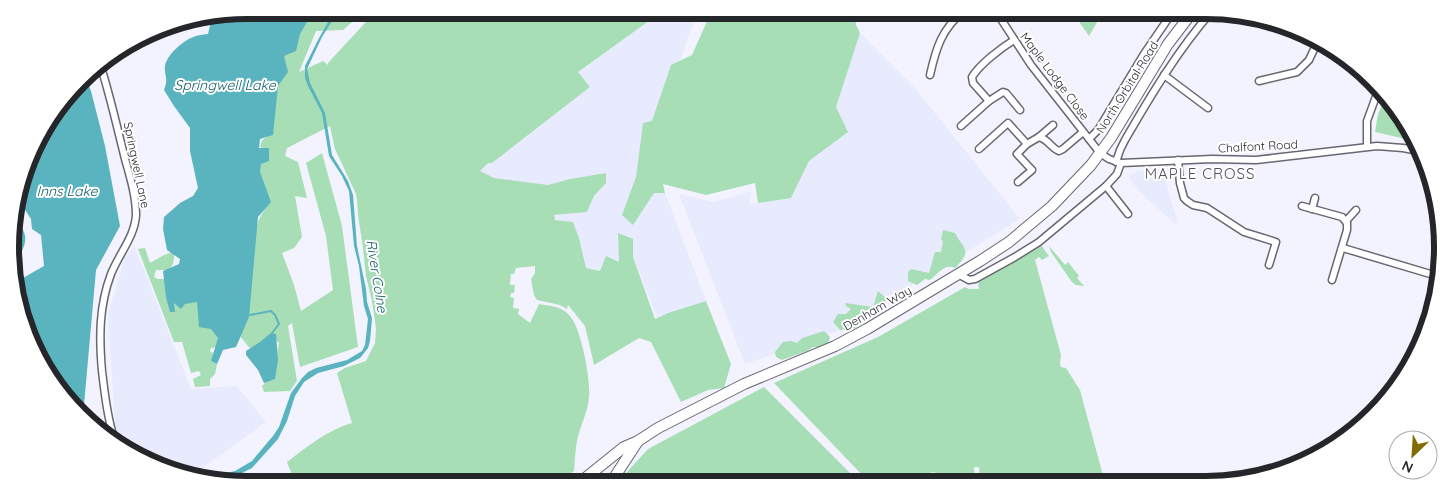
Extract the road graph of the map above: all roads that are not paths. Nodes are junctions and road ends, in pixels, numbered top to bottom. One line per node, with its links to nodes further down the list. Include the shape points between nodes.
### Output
1 (956, 19): 9 (street, via 941,39)
2 (1001, 19): 6 (street, Maple Lodge Close)
3 (1168, 19): 20 (street, via 1098,130)
4 (1187, 19): 25 (main road, North Orbital Road)
5 (1205, 19): 10 (street)
6 (1014, 40): 13 (street, via 972,77 973,83); 18 (street, Maple Lodge Close)
7 (1315, 46): 11 (street, via 1309,60 1297,72)
8 (102, 71): 41 (street, Springwell Lane, via 136,215 132,232 111,275 101,315 106,407)
9 (930, 75)
10 (1164, 75): 14 (street); 27 (street, via 1125,140)
11 (1258, 81)
12 (1376, 96): 22 (street, via 1366,121)
13 (989, 101): 15 (street, via 1000,93 1006,93); 17 (street)
14 (1208, 108)
15 (1020, 110)
16 (1053, 125): 19 (street)
17 (961, 126)
18 (1083, 132): 19 (street, via 1059,151); 20 (street, Maple Lodge Close)
19 (1039, 136): 21 (street)
20 (1089, 139): 25 (street, Maple Lodge Close)
21 (1027, 144): 23 (street, via 1008,123); 28 (street, via 1018,154 1032,170)
22 (1367, 146): 24 (street, Chalfont Road); 26 (street, Chalfont Road, via 1264,159)
23 (979, 149)
24 (1413, 150)
25 (1100, 153): 27 (street); 38 (main road, Denham Way, via 1052,206 1009,242)
26 (1178, 160): 27 (street, Chalfont Road); 37 (street, via 1184,198 1193,205 1207,208 1244,232 1276,242)
27 (1119, 162): 29 (street, via 1117,174)
28 (1018, 182)
29 (1106, 186): 34 (street); 38 (street, via 1016,257 975,279 969,280)
30 (1315, 198): 32 (street)
31 (1302, 206): 32 (street)
32 (1312, 209): 35 (street)
33 (1356, 210): 35 (street)
34 (1128, 214)
35 (1346, 221): 36 (street)
36 (1343, 248): 39 (street); 40 (street)
37 (1269, 265)
38 (958, 274): 42 (main road, Denham Way, via 835,346 744,384 658,428)
39 (1432, 275)
40 (1332, 280)
41 (113, 433)
42 (638, 442): 43 (main road, Denham Way); 44 (main road, Denham Way, via 624,447)
43 (627, 460): 45 (main road, Denham Way); 46 (main road)
44 (588, 476)
45 (616, 476)
46 (619, 476)

